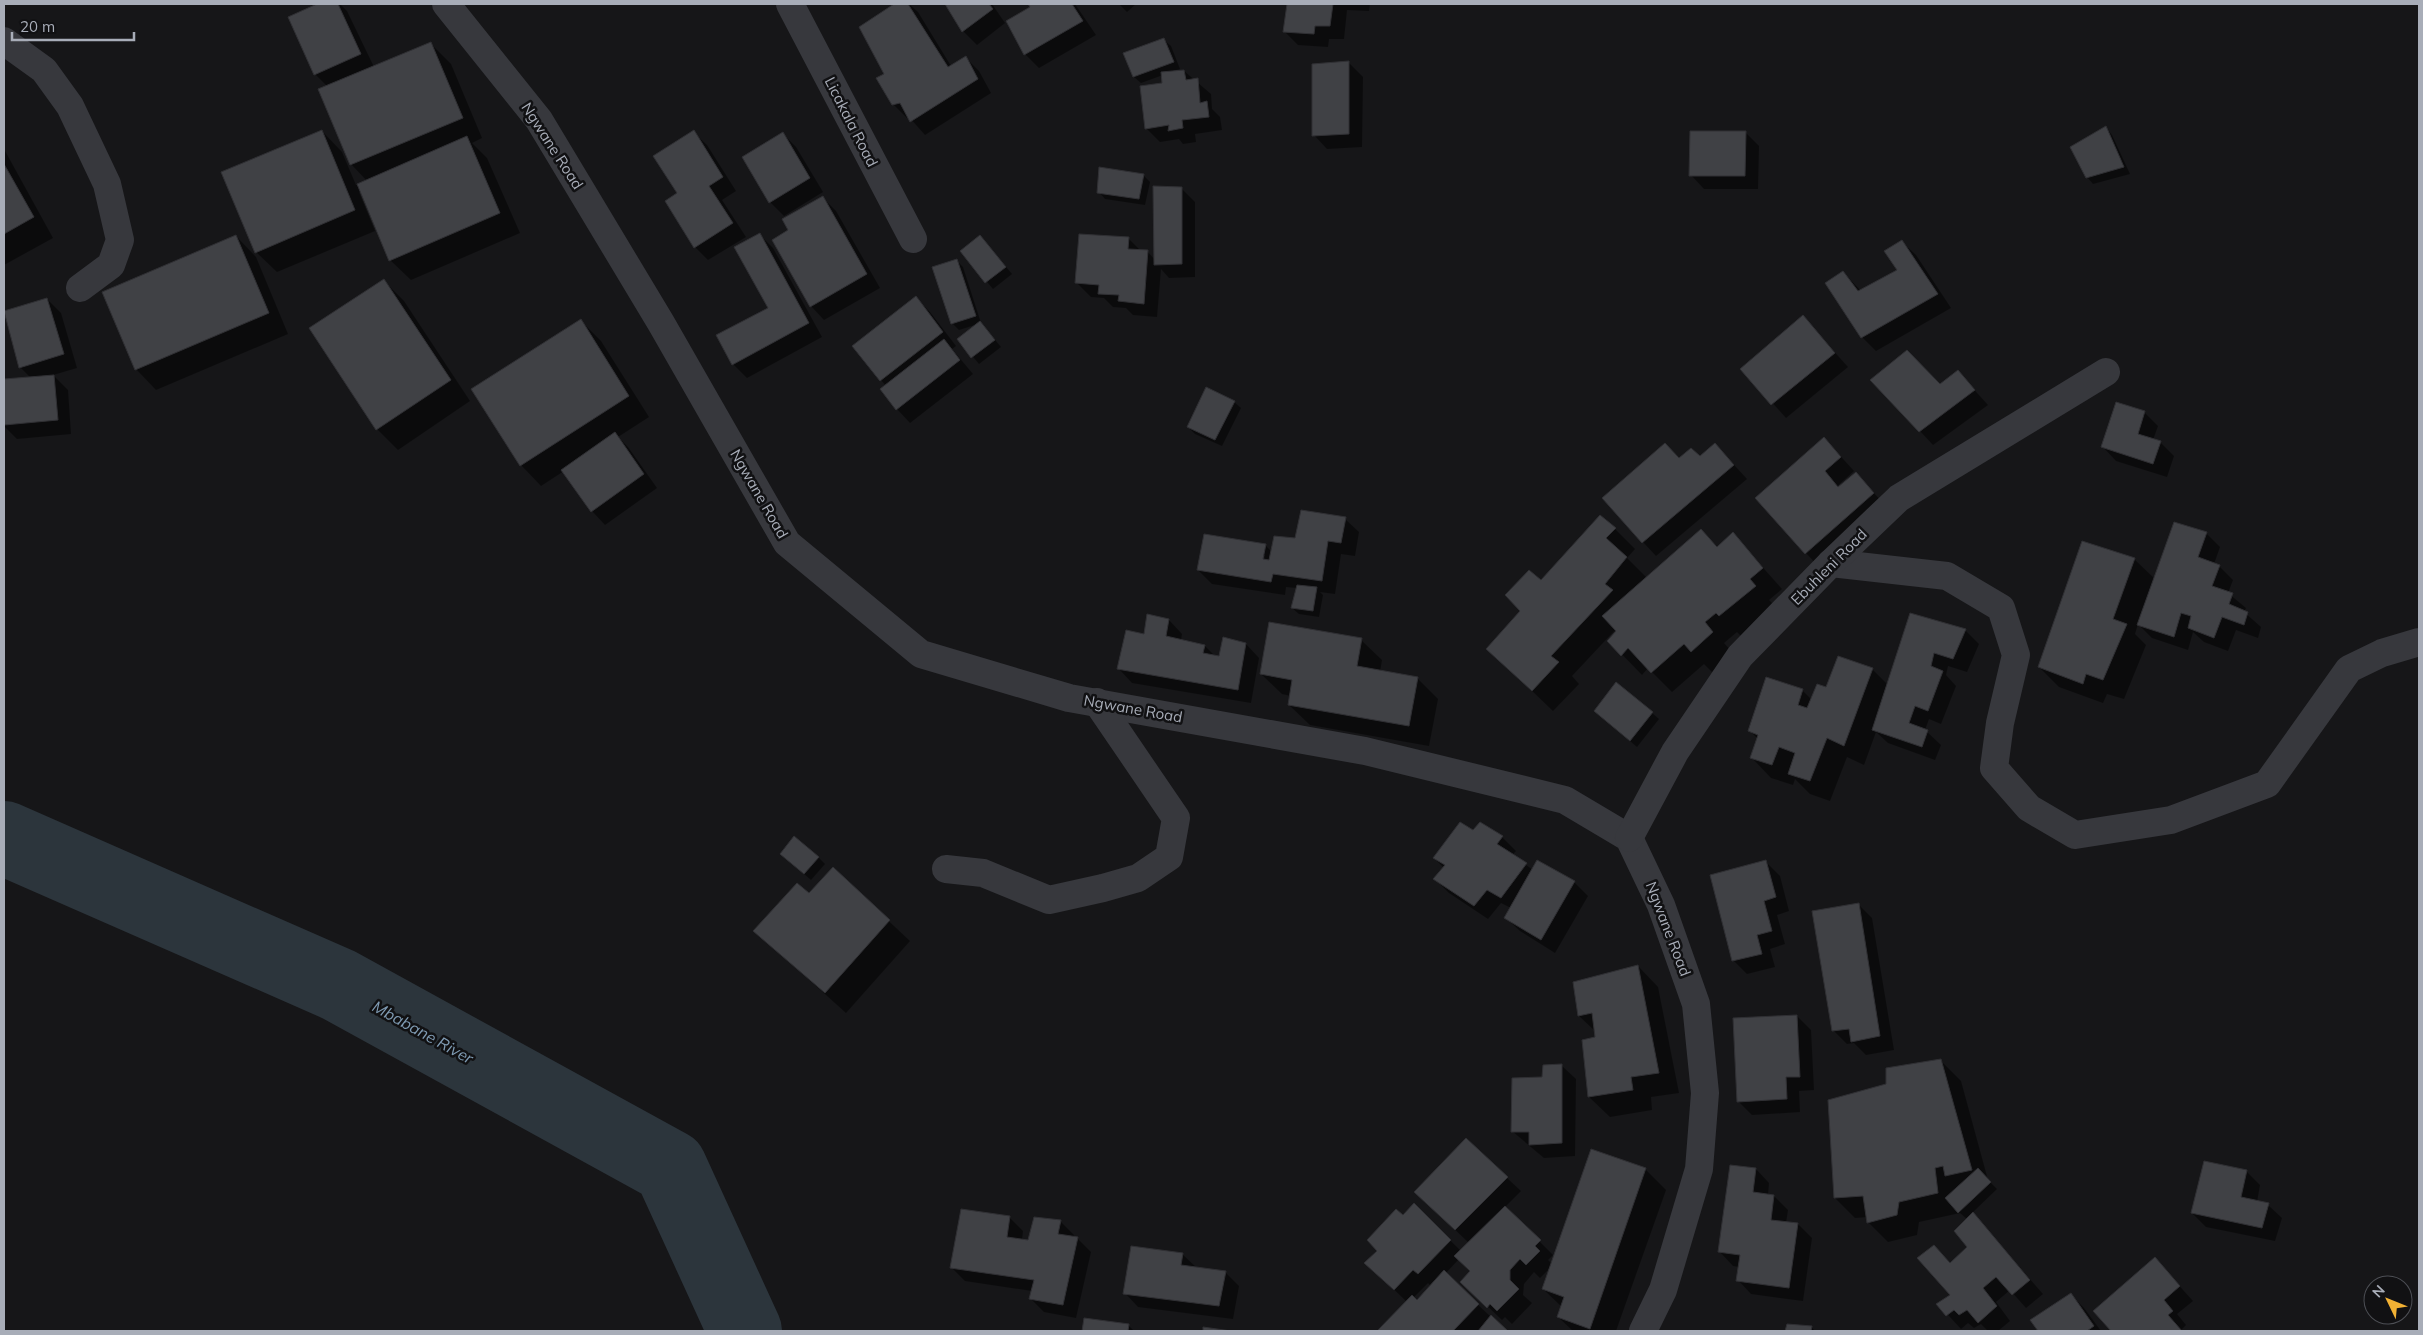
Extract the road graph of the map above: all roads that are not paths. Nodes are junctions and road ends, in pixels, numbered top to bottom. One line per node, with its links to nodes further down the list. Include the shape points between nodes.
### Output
1 (446, 4): 9 (street, Ngwane Road, via 539,120 787,543 921,654 1069,698)
2 (790, 4): 4 (street, Licakala Road)
3 (4, 41): 5 (street, via 44,70 70,106 106,184 120,240 111,265)
4 (912, 239)
5 (80, 288)
6 (2106, 372): 7 (street, Ebuhleni Road, via 1899,498)
7 (1831, 563): 8 (street, via 1947,576 2001,608 2016,655 2000,723 1994,768 2029,808 2075,835 2171,820 2267,784 2349,669 2382,653); 10 (street, Ebuhleni Road, via 1740,656 1675,752)
8 (2419, 642)
9 (1097, 702): 10 (street, Ngwane Road, via 1365,751 1566,800); 11 (street, via 1176,818 1169,857 1138,878 1049,900 983,872)
10 (1629, 838): 12 (street, Ngwane Road, via 1662,905 1696,1004 1705,1093 1700,1169 1664,1290)
11 (946, 869)
12 (1643, 1331)

